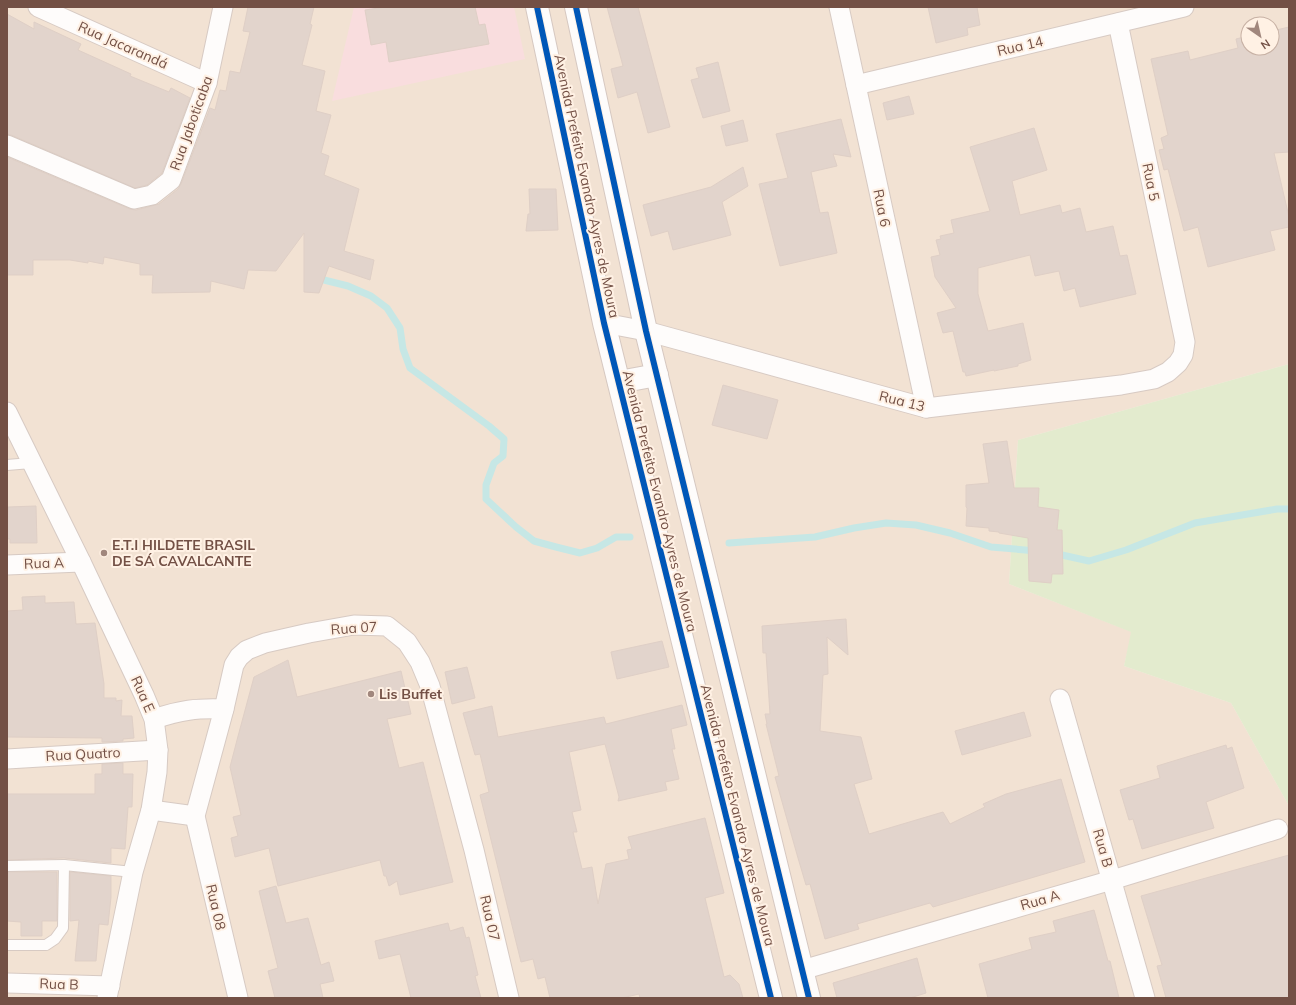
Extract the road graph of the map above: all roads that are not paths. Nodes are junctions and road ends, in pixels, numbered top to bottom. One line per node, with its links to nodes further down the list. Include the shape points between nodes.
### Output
1 (38, 7): 8 (street, Rua Jacarandá)
2 (223, 7): 8 (street, Rua Jaboticaba)
3 (537, 7): 11 (street, Avenida Prefeito Evandro Ayres de Moura)
4 (576, 7): 12 (street, Avenida Prefeito Evandro Ayres de Moura)
5 (839, 7): 9 (street, Rua 6)
6 (1184, 7): 7 (street, Rua 14)
7 (1118, 23): 9 (street, Rua 14); 13 (street, Rua 5)
8 (207, 83): 10 (street, Rua Jaboticaba, via 171,180 152,195 134,199)
9 (856, 85): 16 (street, Rua 6)
10 (7, 146)
11 (604, 323): 12 (street, Rua 13); 15 (street, Avenida Prefeito Evandro Ayres de Moura)
12 (646, 331): 14 (street, Avenida Prefeito Evandro Ayres de Moura); 16 (street, Rua 13)
13 (1185, 342): 16 (street, Rua 13, via 1183,355 1178,363 1154,379)
14 (657, 375): 15 (street); 35 (street, Avenida Prefeito Evandro Ayres de Moura)
15 (619, 382): 40 (street, Avenida Prefeito Evandro Ayres de Moura)
16 (926, 408)
17 (7, 412): 18 (street, Rua E)
18 (31, 463): 19 (lane); 20 (street, Rua E)
19 (7, 465)
20 (81, 562): 21 (street, Rua A); 24 (street, Rua E)
21 (7, 565)
22 (1060, 699): 33 (street, Rua B)
23 (224, 709): 24 (street, via 176,711); 28 (street, Rua 07); 39 (street, Rua 07, via 234,665 239,657 247,650 266,643 354,625 387,626 406,642 420,662 430,686 474,850)
24 (154, 719): 25 (street, Rua E)
25 (158, 750): 26 (street, Rua Quatro); 27 (street, Rua E)
26 (7, 759)
27 (151, 810): 28 (street); 32 (street, Rua E)
28 (194, 816): 38 (street, Rua 08)
29 (1278, 829): 33 (street, Rua A)
30 (64, 865): 31 (lane); 32 (lane); 34 (lane, via 63,928 56,939 46,945)
31 (7, 866)
32 (133, 872): 37 (street, Rua E)
33 (1112, 880): 35 (street, Rua A); 42 (street, Rua B)
34 (7, 945)
35 (802, 970): 41 (street, Avenida Prefeito Evandro Ayres de Moura)
36 (7, 983): 37 (street, Rua B)
37 (109, 992)
38 (238, 998)
39 (509, 998)
40 (771, 998)
41 (809, 998)
42 (1145, 998)

